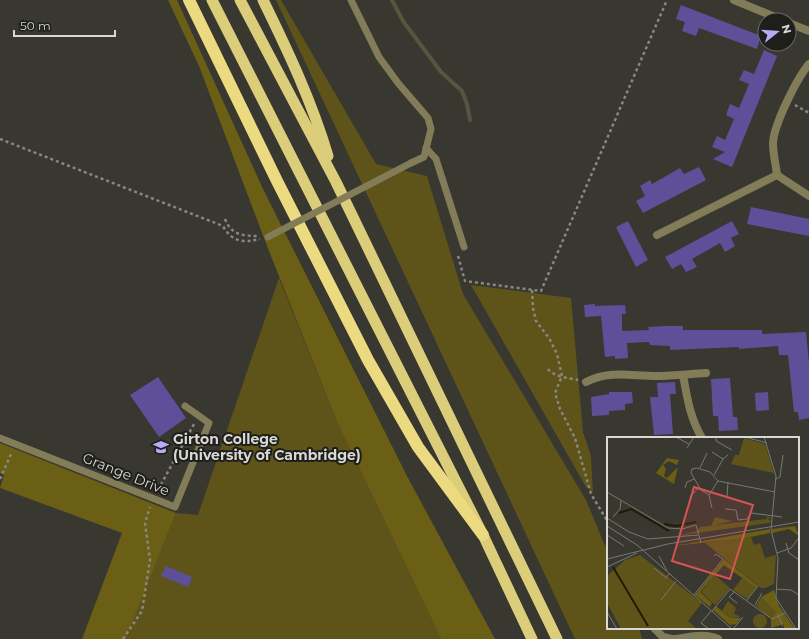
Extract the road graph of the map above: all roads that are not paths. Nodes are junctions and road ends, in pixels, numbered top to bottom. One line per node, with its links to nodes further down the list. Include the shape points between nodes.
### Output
1 (189, 0): 24 (highway, via 368,360 418,447)
2 (212, 0): 24 (highway)
3 (240, 0): 13 (highway)
4 (262, 0): 13 (highway, via 289,53 316,117)
5 (351, 0): 11 (lane, via 379,57 428,118 431,129)
6 (734, 0): 7 (street)
7 (763, 12)
8 (797, 27): 9 (street)
9 (809, 32)
10 (809, 64): 12 (street, via 786,103 773,142)
11 (426, 148): 16 (lane, bridge, via 424,157); 17 (lane, via 436,159)
12 (777, 175): 14 (street); 15 (street)
13 (336, 182): 27 (highway)
14 (809, 196)
15 (658, 235)
16 (268, 237)
17 (460, 249)
18 (706, 373): 19 (street)
19 (683, 375): 20 (street, via 621,373 597,376); 22 (street, via 690,413)
20 (586, 382)
21 (185, 406): 23 (lane, Grange Drive, via 209,422 174,507)
22 (701, 437)
23 (0, 438)
24 (483, 535): 26 (highway)
25 (655, 629): 28 (street, via 663,637)
26 (532, 639)
27 (557, 639)
28 (674, 639): 29 (street, via 703,635)
29 (718, 639)

